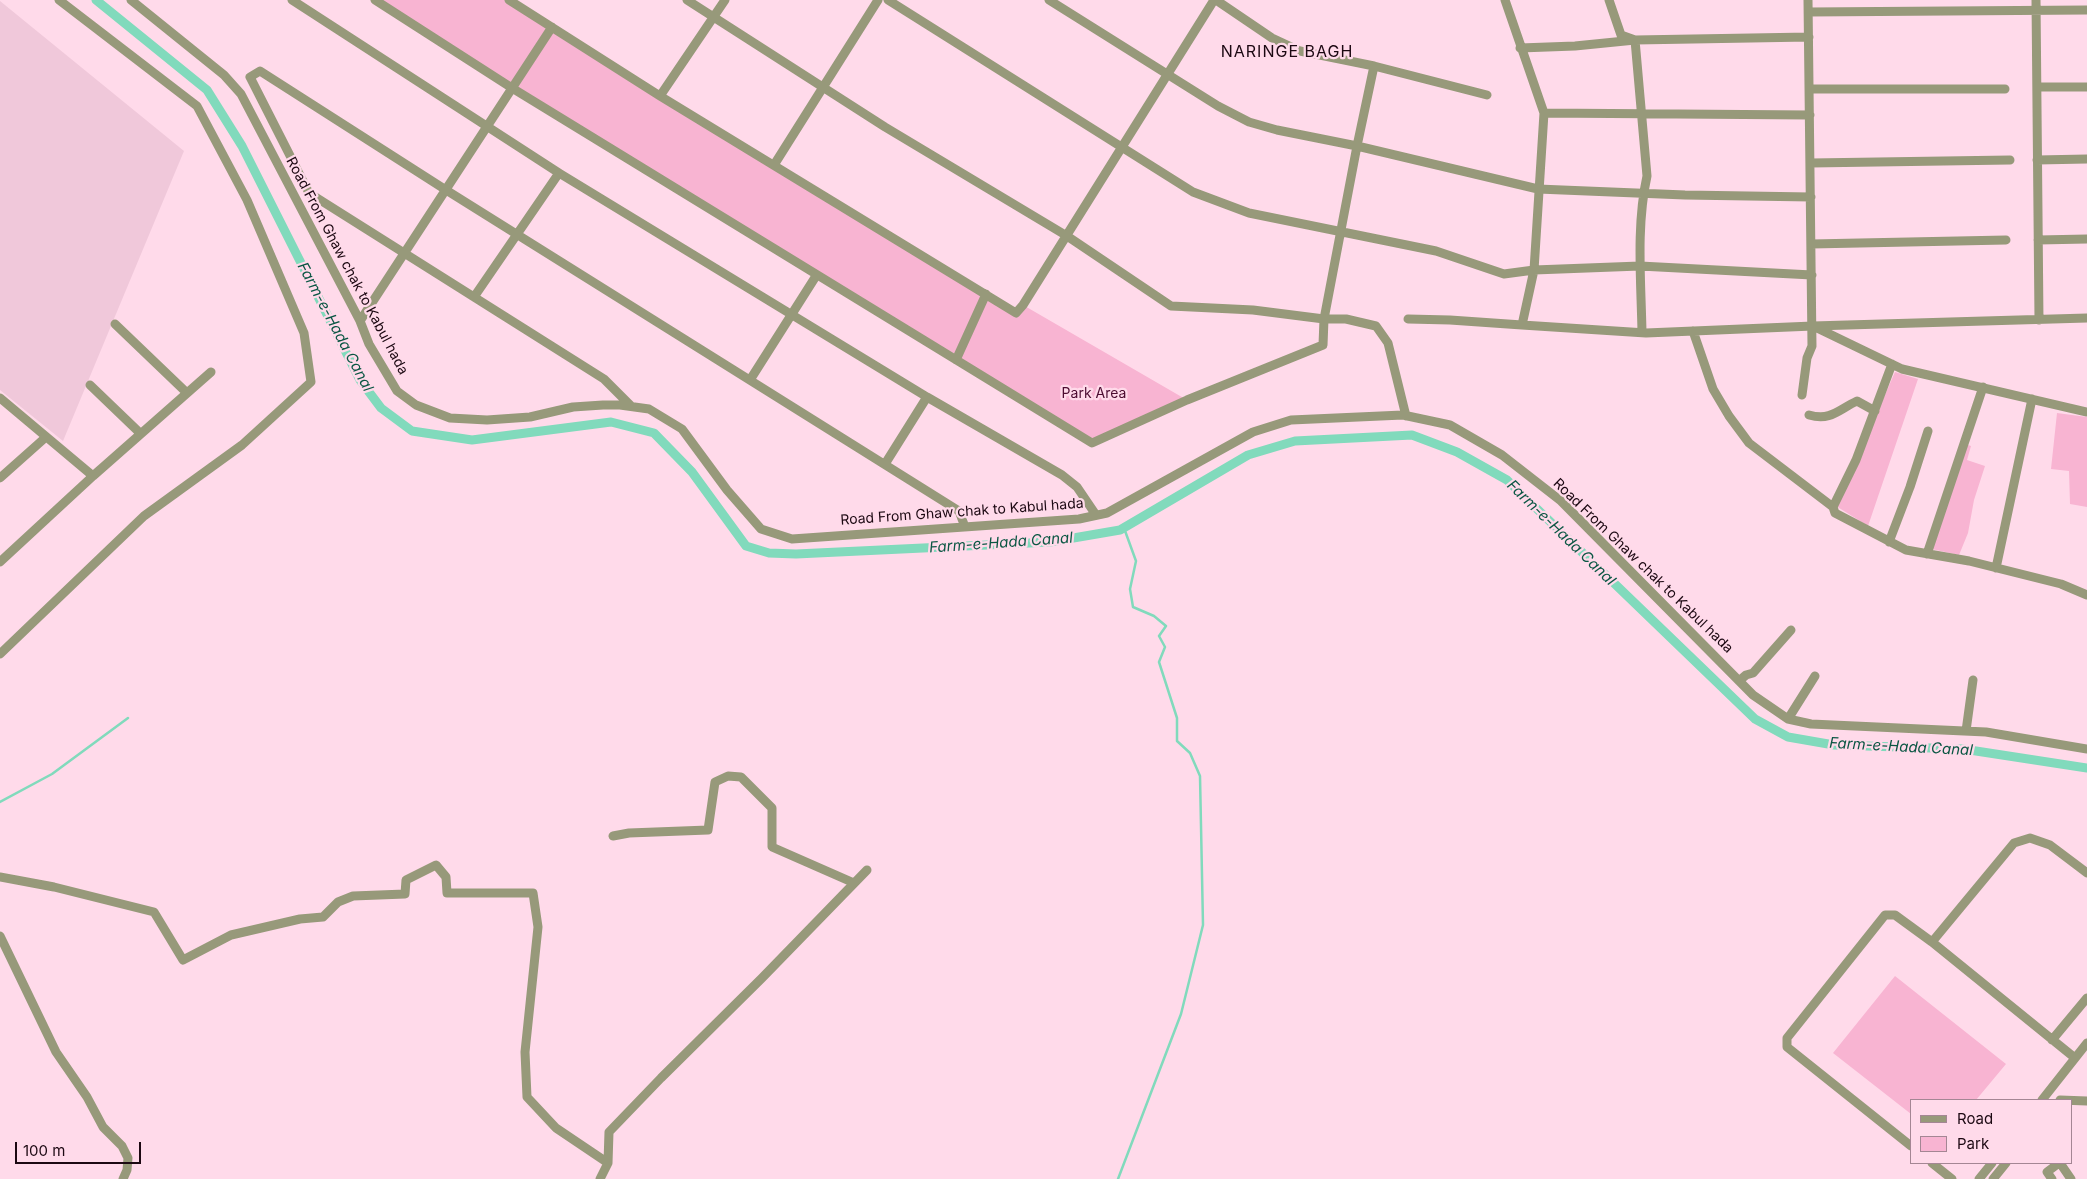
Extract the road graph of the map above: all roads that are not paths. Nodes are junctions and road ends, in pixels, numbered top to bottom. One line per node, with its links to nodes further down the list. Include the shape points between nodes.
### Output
1 (59, 0): 106 (street, via 197,106 247,200 304,333 311,382 242,445 144,516)
2 (131, 0): 69 (street, Road From Ghaw chak to Kabul hada, via 224,75 242,94)
3 (292, 0): 37 (street)
4 (375, 0): 28 (street)
5 (509, 0): 20 (street)
6 (687, 0): 19 (street)
7 (725, 0): 19 (street)
8 (878, 0): 29 (street)
9 (888, 0): 39 (street)
10 (1049, 0): 25 (street)
11 (1215, 0): 24 (street, via 1272,38 1300,51); 25 (street)
12 (1505, 0): 23 (street)
13 (1609, 0): 22 (street, via 1621,35)
14 (1808, 0): 18 (street)
15 (2036, 0): 16 (street)
16 (2036, 10): 17 (street); 18 (street); 26 (street)
17 (2087, 10)
18 (1808, 12): 21 (street)
19 (714, 17): 29 (street); 33 (street)
20 (552, 27): 28 (street); 33 (street)
21 (1809, 37): 22 (street); 30 (street)
22 (1635, 40): 23 (street); 35 (street)
23 (1520, 48): 34 (street)
24 (1374, 66): 32 (street); 38 (street)
25 (1168, 75): 38 (street, via 1249,122); 39 (street)
26 (2037, 87): 27 (street); 42 (street)
27 (2087, 87)
28 (512, 88): 37 (street); 61 (street)
29 (823, 88): 44 (street); 52 (street)
30 (1810, 89): 31 (street); 36 (street)
31 (2005, 89)
32 (1487, 95)
33 (660, 96): 44 (street)
34 (1544, 113): 35 (street); 46 (street)
35 (1641, 115): 36 (street); 48 (street, via 1647,176)
36 (1810, 115): 43 (street)
37 (487, 127): 45 (street); 47 (street)
38 (1356, 146): 46 (street); 50 (street)
39 (1121, 147): 50 (street, via 1193,192 1249,213); 52 (street)
40 (2087, 159): 42 (street)
41 (2010, 160): 43 (street)
42 (2037, 160): 55 (street)
43 (1811, 163): 49 (street)
44 (774, 165): 62 (street)
45 (559, 173): 51 (street); 64 (street)
46 (1538, 189): 48 (street); 59 (street)
47 (446, 190): 51 (street); 57 (street); 57 (street, via 260,71 250,77 309,192)
48 (1643, 193): 49 (street); 58 (street)
49 (1811, 197): 56 (street)
50 (1340, 232): 59 (street, via 1436,251 1504,274); 66 (street)
51 (516, 234): 63 (street); 78 (street)
52 (1066, 236): 62 (street, via 1016,313); 66 (street, via 1171,306 1253,310)
53 (2087, 239): 55 (street)
54 (2006, 240): 56 (street)
55 (2038, 240): 68 (street)
56 (1811, 244): 60 (street)
57 (405, 253): 63 (street); 69 (street)
58 (1640, 266): 59 (street); 60 (street); 74 (street)
59 (1534, 270): 71 (street)
60 (1812, 275): 72 (street)
61 (816, 276): 64 (street); 75 (street)
62 (986, 294): 75 (street)
63 (474, 297): 86 (street, via 604,380)
64 (792, 315): 78 (street); 83 (street)
65 (2087, 318): 68 (street)
66 (1324, 319): 75 (street, via 1323,345 1092,443); 90 (street, via 1346,319 1376,326 1388,343)
67 (1408, 319): 71 (street)
68 (2039, 320): 72 (street)
69 (360, 321): 86 (street, Road From Ghaw chak to Kabul hada, via 369,344 397,391 416,406 450,418 487,420 530,417 580,407)
70 (115, 324): 81 (street)
71 (1522, 326): 74 (street)
72 (1813, 326): 73 (street); 76 (street); 82 (street)
73 (1693, 331): 74 (street); 97 (street, via 1713,389 1749,443)
74 (1642, 332)
75 (956, 360)
76 (1892, 364): 80 (street); 87 (street)
77 (211, 372): 81 (street)
78 (750, 380): 94 (street)
79 (90, 384): 92 (street)
80 (1983, 388): 85 (street); 101 (street)
81 (187, 393): 92 (street)
82 (1802, 395)
83 (927, 397): 94 (street); 98 (street, via 1062,475 1077,488)
84 (0, 398): 93 (street)
85 (2032, 400): 88 (street); 103 (street)
86 (632, 406): 99 (street, Road From Ghaw chak to Kabul hada, via 649,409 682,429 727,490 761,529 792,539)
87 (1875, 411): 89 (street, via 1857,401 1829,416); 97 (street, via 1853,468)
88 (2087, 412)
89 (1809, 415)
90 (1406, 416): 98 (street, Road From Ghaw chak to Kabul hada, via 1291,420 1253,432 1107,513); 109 (street, Road From Ghaw chak to Kabul hada, via 1450,425 1502,455 1524,472 1560,502)
91 (1928, 431): 100 (street)
92 (141, 434): 95 (street)
93 (46, 436): 95 (street); 96 (street)
94 (886, 464): 99 (street, via 959,511)
95 (93, 476): 102 (street)
96 (0, 478)
97 (1833, 507): 100 (street, via 1835,513)
98 (1096, 515): 99 (street, Road From Ghaw chak to Kabul hada)
99 (965, 527)
100 (1888, 542): 101 (street)
101 (1926, 554): 103 (street)
102 (0, 562)
103 (1996, 568): 104 (street, via 2061,584)
104 (2087, 595)
105 (1790, 630): 109 (street, via 1753,673)
106 (0, 654)
107 (1815, 676): 110 (street)
108 (1973, 680): 111 (street)
109 (1739, 681): 110 (street, Road From Ghaw chak to Kabul hada)
110 (1788, 719): 111 (street, Road From Ghaw chak to Kabul hada, via 1811,724)
111 (1966, 731): 112 (street, Road From Ghaw chak to Kabul hada)
112 (2087, 749)
113 (613, 836): 117 (street, via 708,830 715,782 728,776 741,777 772,808 772,847)
114 (867, 870): 117 (street)
115 (2087, 873): 119 (street, via 2050,845 2030,838 2014,843)
116 (0, 877): 128 (street, via 154,912 183,960 231,935 323,917 338,902 353,896 405,894 406,880 436,865 446,877 447,893 533,893 538,927 525,1052 527,1097 556,1128)
117 (854, 883): 128 (street, via 610,1132)
118 (0, 936): 134 (street, via 56,1052 103,1127 122,1146 128,1158)
119 (1932, 942): 121 (street); 127 (street, via 1894,915 1885,915 1787,1038 1787,1047)
120 (2087, 998): 121 (street)
121 (2052, 1040): 123 (street)
122 (2087, 1043): 123 (street)
123 (2075, 1058): 124 (street)
124 (2043, 1099)
125 (2072, 1100): 126 (street)
126 (2087, 1101)
127 (1910, 1145)
128 (608, 1163): 135 (street)
129 (1933, 1164): 136 (street)
130 (1991, 1164): 137 (street)
131 (2005, 1164): 138 (street)
132 (2058, 1164): 139 (street, via 2047,1172)
133 (2060, 1164): 140 (street)
134 (122, 1179)
135 (600, 1179)
136 (1952, 1179)
137 (1980, 1179)
138 (1993, 1179)
139 (2052, 1179)
140 (2071, 1179)

